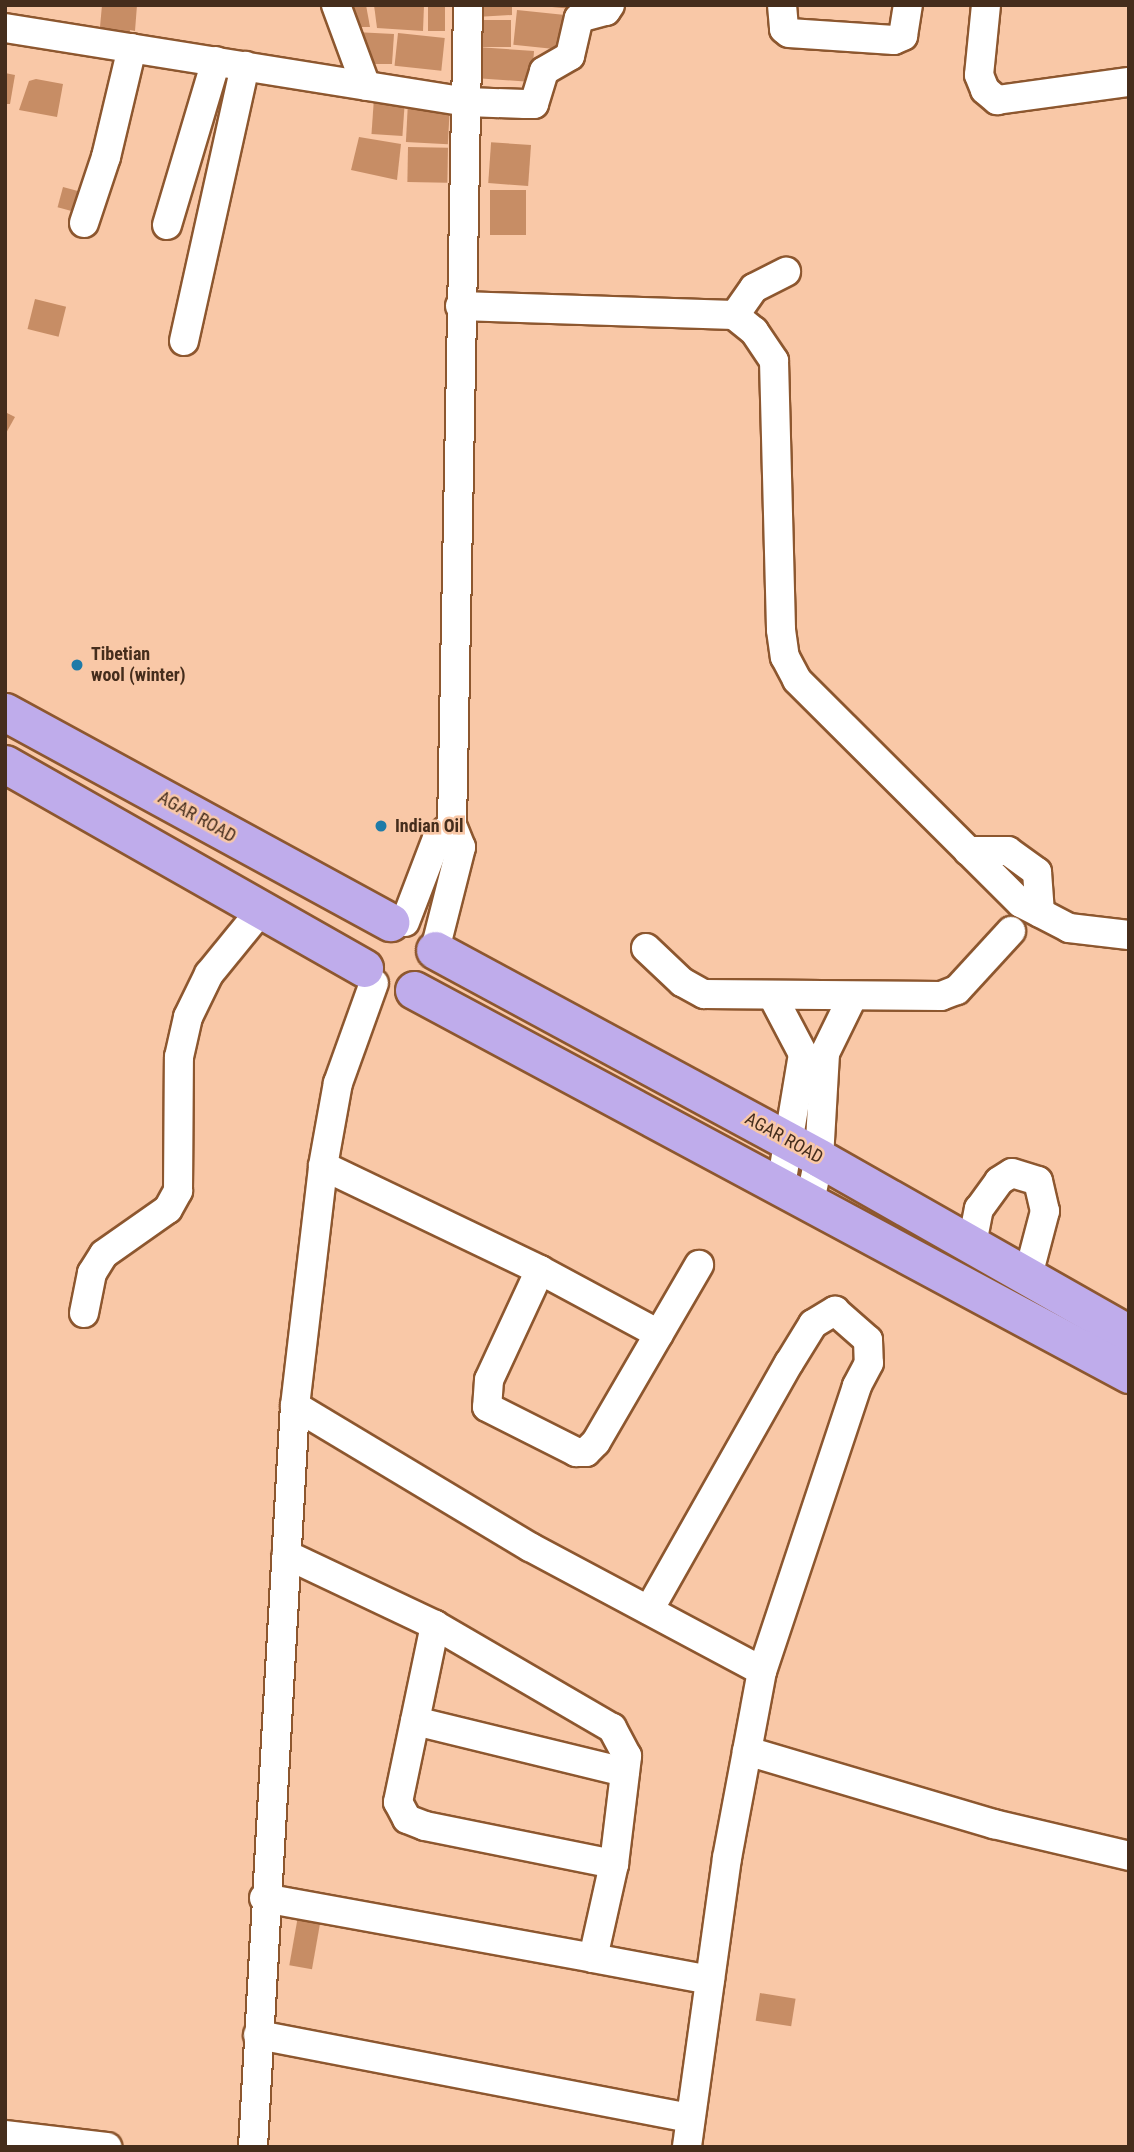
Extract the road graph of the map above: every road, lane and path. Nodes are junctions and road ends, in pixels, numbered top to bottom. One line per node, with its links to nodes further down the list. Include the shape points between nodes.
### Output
1 (336, 5): 12 (street)
2 (468, 5): 13 (street)
3 (610, 5): 13 (street, via 606,11 579,18 570,56 544,71 534,104)
4 (782, 5): 5 (street, via 784,29 789,33 894,40 906,30)
5 (908, 5)
6 (986, 5): 11 (street, via 979,75 985,90 997,100)
7 (5, 28): 8 (street)
8 (132, 48): 9 (street); 14 (street, via 106,157)
9 (216, 61): 10 (street); 15 (street)
10 (245, 66): 12 (street); 19 (street)
11 (1129, 82)
12 (366, 86): 13 (street)
13 (467, 102): 17 (street)
14 (84, 223)
15 (166, 225)
16 (786, 272): 18 (street, via 754,288)
17 (460, 306): 18 (street); 22 (street)
18 (735, 316): 26 (street, via 754,331 774,361 785,657 797,680 1021,903 1069,928)
19 (184, 341)
20 (5, 712): 24 (main road, AGAR ROAD)
21 (5, 764): 23 (main road)
22 (452, 825): 24 (street, via 437,838); 28 (street, via 461,847)
23 (262, 909): 29 (main road); 41 (street, via 209,974 188,1017 178,1057 178,1191 168,1209 104,1254 92,1273)
24 (397, 922): 28 (main road, AGAR ROAD, via 423,929); 29 (main road, via 370,934 365,945)
25 (1011, 932): 32 (street, via 950,995)
26 (1129, 934)
27 (646, 948): 31 (street, via 682,982 704,994)
28 (435, 950): 30 (main road, via 431,974); 34 (main road, AGAR ROAD)
29 (369, 976): 30 (main road, via 390,992); 35 (street, via 341,1072)
30 (414, 990): 36 (main road)
31 (773, 997): 32 (street); 33 (street)
32 (852, 998): 33 (street)
33 (814, 1054): 34 (street)
34 (805, 1150): 36 (street); 37 (main road, AGAR ROAD)
35 (323, 1166): 39 (street); 45 (street)
36 (795, 1194): 44 (main road)
37 (972, 1244): 40 (main road, AGAR ROAD); 40 (street, via 979,1209 999,1181 1012,1173 1038,1181 1045,1211)
38 (699, 1265): 42 (street)
39 (540, 1270): 42 (street); 42 (street, via 489,1380 490,1412 565,1449 586,1452)
40 (1028, 1276): 43 (main road, AGAR ROAD)
41 (84, 1312)
42 (659, 1334)
43 (1129, 1334)
44 (1125, 1363)
45 (295, 1406): 46 (street); 47 (street, via 530,1547)
46 (287, 1555): 48 (street); 55 (street)
47 (649, 1610): 49 (street); 49 (street, via 813,1324 835,1311 868,1340 869,1363 835,1449)
48 (435, 1625): 50 (street); 52 (street, via 612,1728 623,1742)
49 (762, 1671): 51 (street)
50 (415, 1721): 52 (street); 54 (street, via 398,1802 407,1819)
51 (747, 1751): 53 (street, via 994,1824); 57 (street)
52 (625, 1772): 54 (street)
53 (1129, 1856)
54 (614, 1864): 56 (street)
55 (264, 1899): 56 (street); 58 (street)
56 (593, 1958): 57 (street)
57 (710, 1980): 59 (street)
58 (258, 2035): 59 (street); 62 (street, via 260,2088)
59 (690, 2118): 63 (street)
60 (5, 2135): 61 (street)
61 (107, 2147)
62 (253, 2147)
63 (687, 2147)

